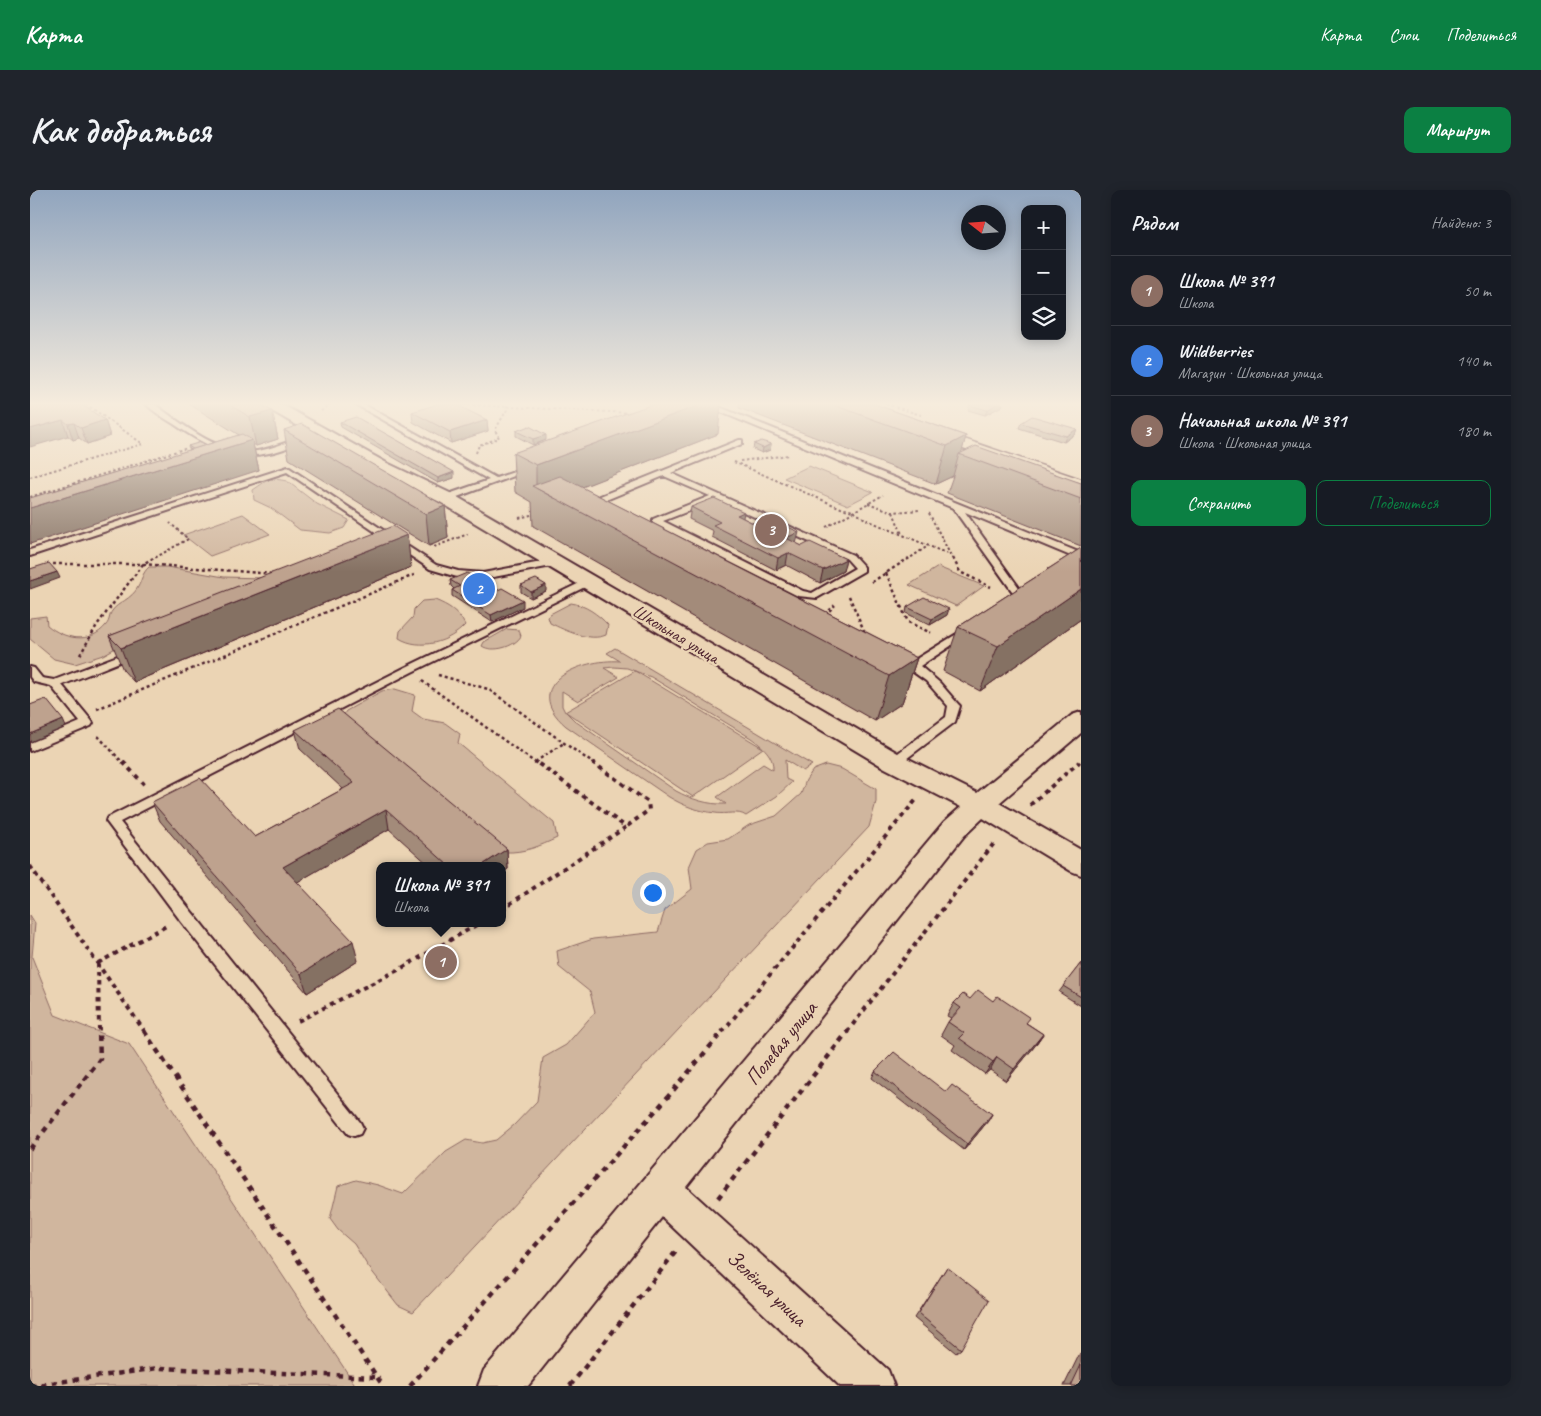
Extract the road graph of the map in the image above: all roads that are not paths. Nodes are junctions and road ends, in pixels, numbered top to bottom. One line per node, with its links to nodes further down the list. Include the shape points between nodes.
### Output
1 (369, 460): 11 (street, Школьная улица)
2 (457, 460): 8 (lane)
3 (697, 460): 7 (lane)
4 (842, 460): 12 (lane)
5 (1009, 460): 9 (street)
6 (541, 464): 8 (lane)
7 (665, 473): 10 (lane); 13 (lane, via 596,503)
8 (496, 481): 11 (lane)
9 (1081, 485)
10 (718, 496): 18 (lane, via 850,557 861,569); 18 (lane, via 656,521 801,594)
11 (446, 498): 15 (street, Школьная улица)
12 (956, 506): 16 (lane, via 1080,556); 19 (lane)
13 (609, 514)
14 (30, 553): 15 (lane, via 288,469 398,547 433,567 457,574 483,576)
15 (557, 562): 17 (street, Школьная улица)
16 (1066, 566)
17 (588, 582): 29 (street, Школьная улица); 32 (lane, via 112,821)
18 (814, 596): 20 (lane, via 820,604)
19 (1018, 597)
20 (822, 619)
21 (976, 625): 24 (lane)
22 (869, 643): 24 (lane)
23 (142, 649): 26 (lane)
24 (914, 666): 29 (lane, via 954,706 952,719)
25 (30, 670): 26 (lane, via 38,680)
26 (55, 684): 28 (lane, via 84,719)
27 (1081, 720): 30 (street, Полевая улица)
28 (30, 747)
29 (894, 762): 30 (street, Школьная улица)
30 (980, 805): 31 (street, Школьная улица); 33 (street, Полевая улица, via 954,829)
31 (1081, 864)
32 (354, 1128)
33 (661, 1190): 34 (street, Полевая улица); 35 (street, Зелёная улица)
34 (500, 1386)
35 (872, 1386)

